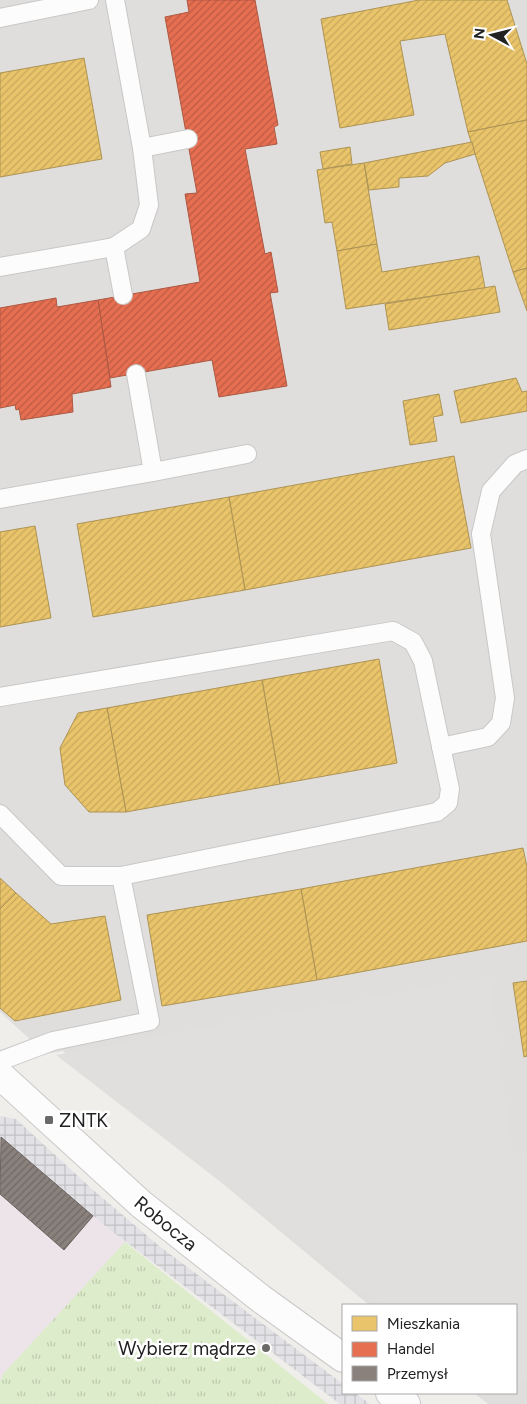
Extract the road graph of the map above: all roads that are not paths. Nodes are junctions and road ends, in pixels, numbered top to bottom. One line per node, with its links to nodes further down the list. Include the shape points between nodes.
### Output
1 (89, 0): 3 (lane)
2 (115, 0): 5 (lane)
3 (0, 18)
4 (188, 139): 5 (lane)
5 (142, 148): 6 (lane, via 149,205 140,228)
6 (114, 246): 7 (lane); 8 (lane)
7 (0, 267)
8 (123, 295)
9 (136, 374): 12 (lane)
10 (247, 454): 12 (lane)
11 (527, 459): 15 (lane, via 515,464 491,491 481,534 505,698 501,723 488,737)
12 (153, 472): 13 (lane)
13 (0, 500)
14 (0, 697): 15 (lane, via 393,631 413,642 423,661)
15 (441, 747): 17 (lane, via 450,790 448,803 437,812)
16 (0, 814): 17 (lane, via 61,876)
17 (121, 876): 18 (lane, via 150,1021 52,1042)
18 (0, 1061)
19 (0, 1075): 20 (street, Robocza, via 141,1204 260,1298)
20 (342, 1357)
21 (391, 1394): 22 (street)
22 (406, 1404)

